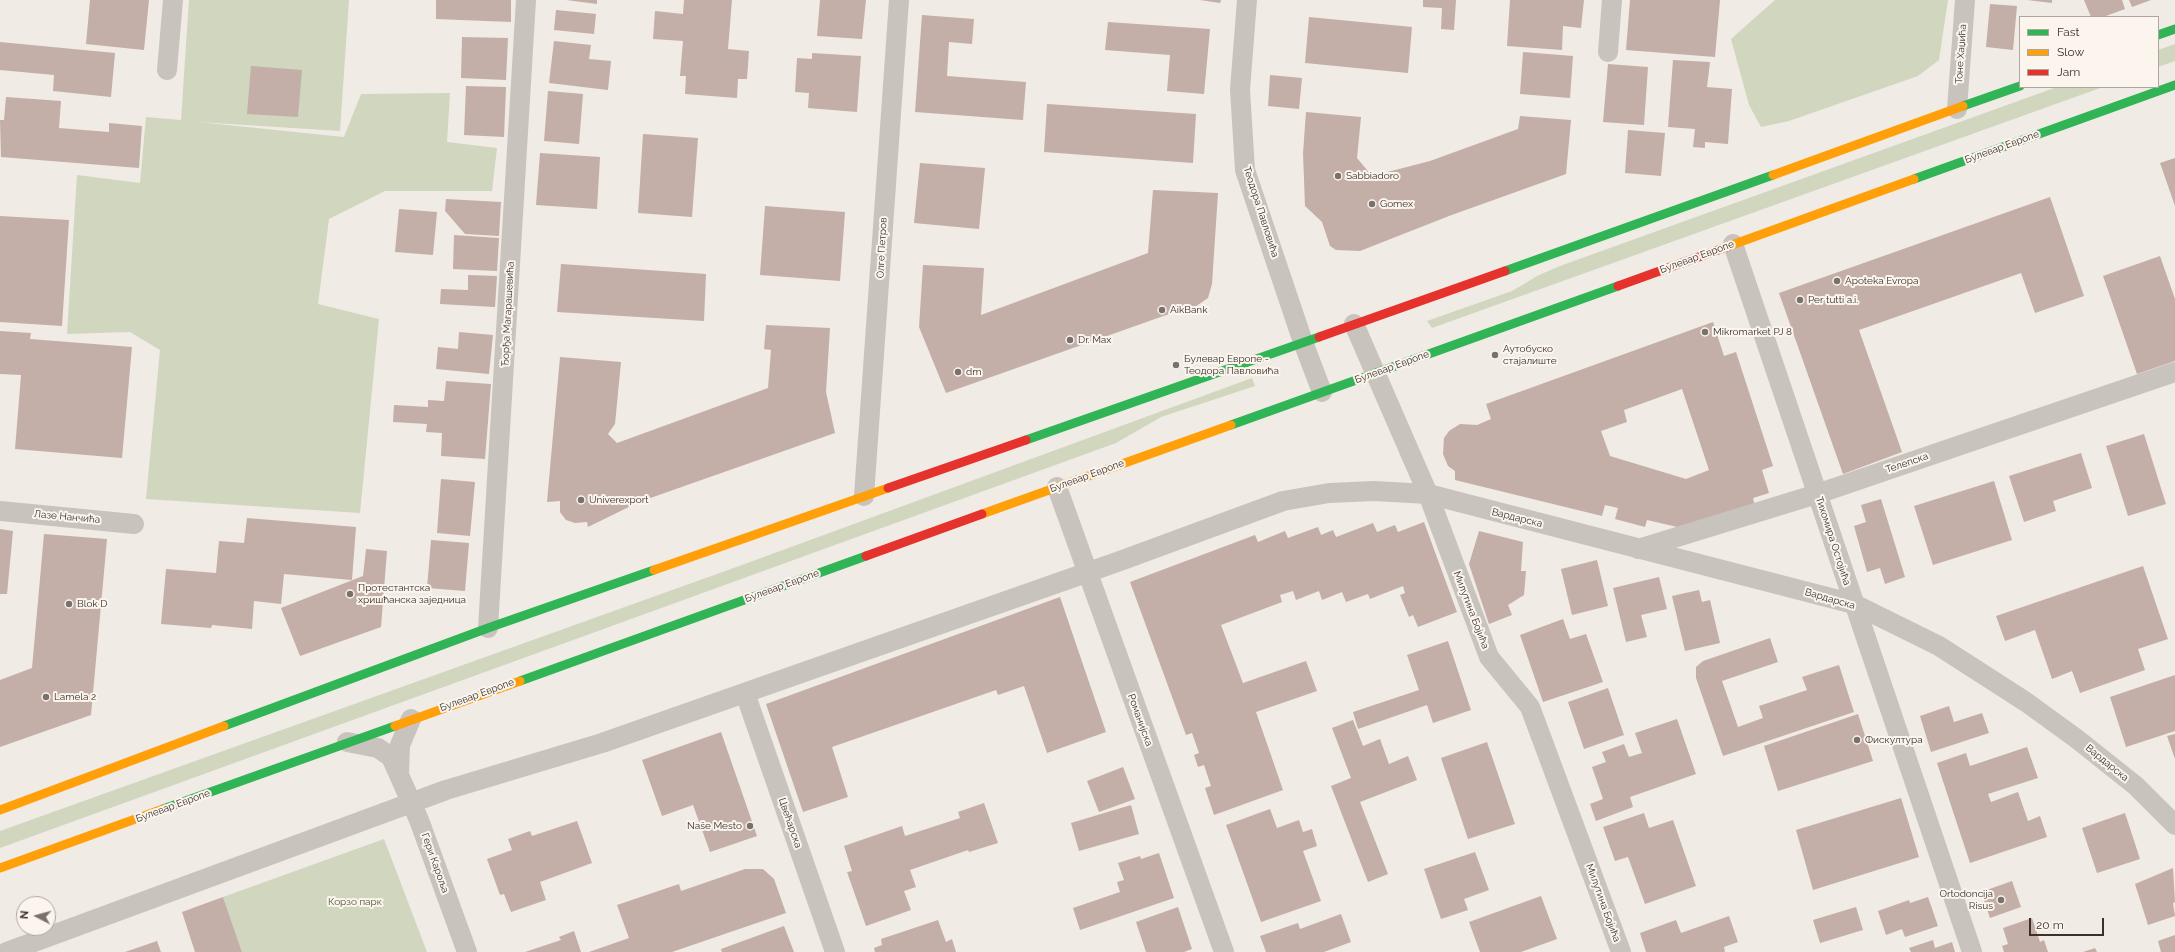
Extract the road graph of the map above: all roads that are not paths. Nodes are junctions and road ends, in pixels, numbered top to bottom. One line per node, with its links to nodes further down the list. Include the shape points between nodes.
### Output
1 (173, 0): 10 (street)
2 (526, 0): 29 (street, Ђорђа Магарашевића)
3 (899, 0): 23 (street, Олге Петров)
4 (1247, 0): 16 (street, Теодора Павловића, via 1240,90 1245,170)
5 (1612, 0): 9 (street)
6 (1965, 0): 13 (street, Тоне Хаџића)
7 (2175, 29): 8 (main road)
8 (2159, 35)
9 (1608, 52)
10 (167, 70)
11 (2175, 85): 14 (main road, Булевар Европе)
12 (2019, 86): 13 (main road)
13 (1957, 109): 15 (main road)
14 (1733, 244): 18 (main road, Булевар Европе); 22 (street, Тихомира Остојића)
15 (1354, 324): 16 (main road); 18 (street, Милутина Бојића)
16 (1303, 342): 19 (street, Теодора Павловића); 23 (main road)
17 (2175, 372): 22 (street, Телепска)
18 (1375, 373): 19 (main road, Булевар Европе); 21 (street, Милутина Бојића)
19 (1322, 392): 20 (main road, Булевар Европе)
20 (1057, 487): 27 (street, Романијска); 31 (main road, Булевар Европе)
21 (1428, 494): 26 (street, Вардарска); 27 (street, via 1374,491 1329,493 1283,501); 42 (street, Милутина Бојића, via 1489,657 1530,707)
22 (1817, 494): 26 (street, Телепска); 28 (street, Тихомира Остојића)
23 (864, 496): 29 (main road)
24 (0, 511): 25 (street, Лазе Нанчића)
25 (134, 524)
26 (1638, 549): 28 (street, Вардарска)
27 (1087, 572): 30 (street); 41 (street, Романијска)
28 (1854, 604): 36 (street, Вардарска, via 1939,646 2026,702 2136,786); 43 (street, Тихомира Остојића)
29 (488, 628): 35 (main road)
30 (745, 693): 34 (street, via 602,742); 40 (street, Цвећарска)
31 (411, 719): 32 (main road, Булевар Европе); 33 (street, Гери Кароља, via 400,745)
32 (347, 742): 33 (street, Гери Кароља, via 385,752 391,757); 37 (main road, Булевар Европе)
33 (399, 775): 34 (street, Гери Кароља)
34 (411, 802): 38 (street); 39 (street, Гери Кароља)
35 (0, 810)
36 (2175, 825)
37 (0, 868)
38 (7, 952)
39 (467, 952)
40 (835, 952)
41 (1224, 952)
42 (1621, 952)
43 (1972, 952)

